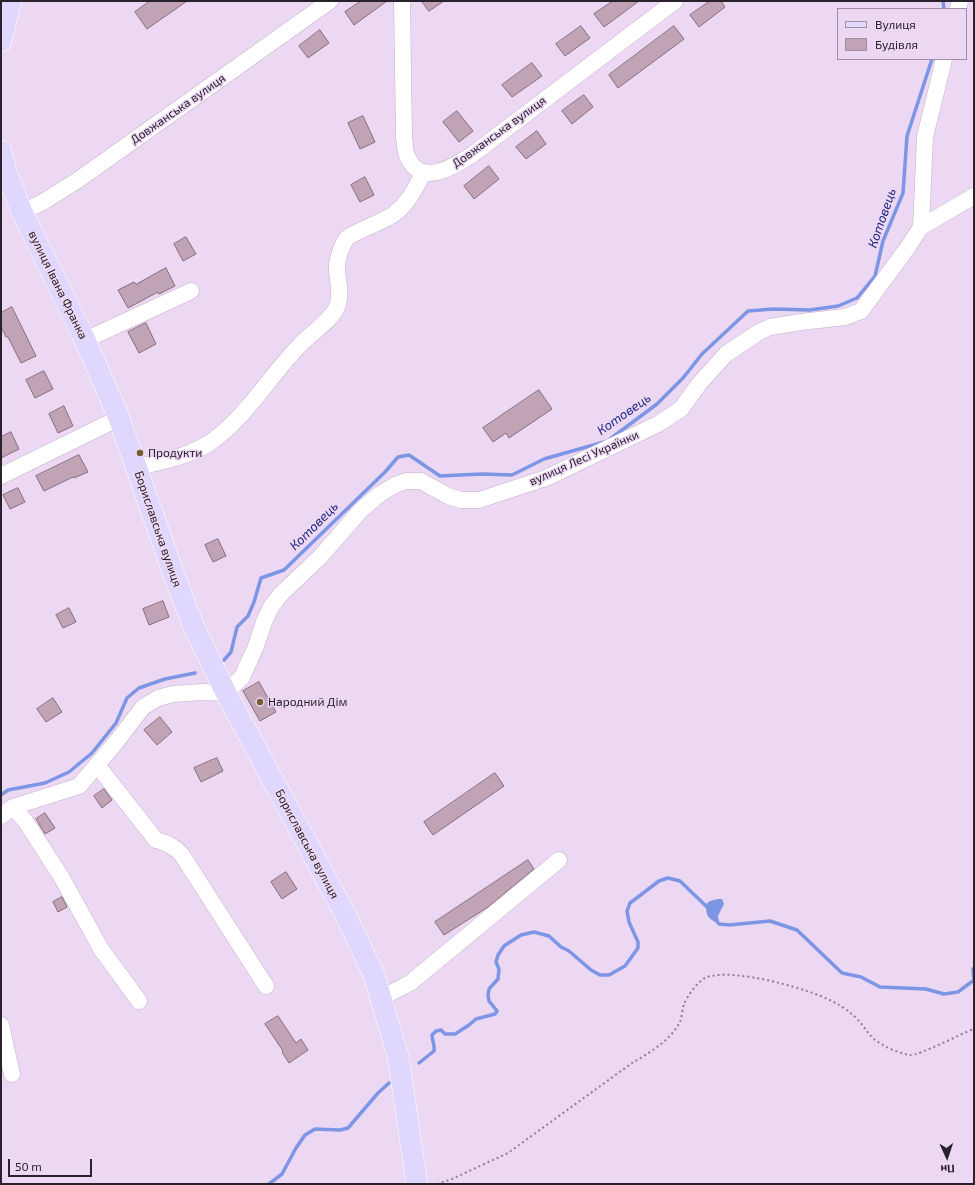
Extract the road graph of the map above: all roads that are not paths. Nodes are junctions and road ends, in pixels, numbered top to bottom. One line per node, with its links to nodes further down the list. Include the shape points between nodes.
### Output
1 (11, 1): 5 (main road)
2 (330, 1): 11 (street, Довжанська вулиця, via 78,180)
3 (402, 1): 8 (street, via 404,138 407,155 414,167)
4 (675, 1): 8 (street, Довжанська вулиця, via 473,154 452,167 436,172)
5 (1, 41)
6 (944, 60): 12 (street, вулиця Лесі Українки, via 926,137)
7 (1, 151): 9 (main road, вулиця Івана Франка)
8 (424, 172): 16 (street, via 407,203 394,214 347,238 337,266 340,285 337,307 325,323 300,346 251,405 227,429 192,452)
9 (3, 173): 11 (main road, вулиця Івана Франка)
10 (974, 196): 12 (street, вулиця Лесі Українки)
11 (22, 212): 14 (main road, вулиця Івана Франка)
12 (921, 227): 18 (street, вулиця Лесі Українки, via 861,311 845,317 770,327 759,332 726,354 681,408 651,428 546,478 479,500 460,500 448,496 421,480 395,484 380,494 362,509 320,557 281,594 271,607 242,677)
13 (190, 291): 14 (street)
14 (85, 340): 15 (main road, вулиця Івана Франка)
15 (119, 418): 16 (main road, Бориславська вулиця); 17 (street)
16 (137, 467): 18 (main road, Бориславська вулиця, via 193,625)
17 (1, 476)
18 (226, 693): 19 (street, via 203,692 158,698 143,707); 23 (main road, Бориславська вулиця, via 346,916 374,976)
19 (97, 765): 20 (street, via 79,786); 22 (street, via 156,840 168,843 182,855)
20 (7, 812): 24 (street, via 26,822 62,878 101,949)
21 (559, 860): 23 (street, via 410,983)
22 (266, 986)
23 (381, 998): 27 (main road, Бориславська вулиця, via 398,1056)
24 (139, 1001)
25 (1, 1025): 26 (street)
26 (12, 1074)
27 (417, 1184)

